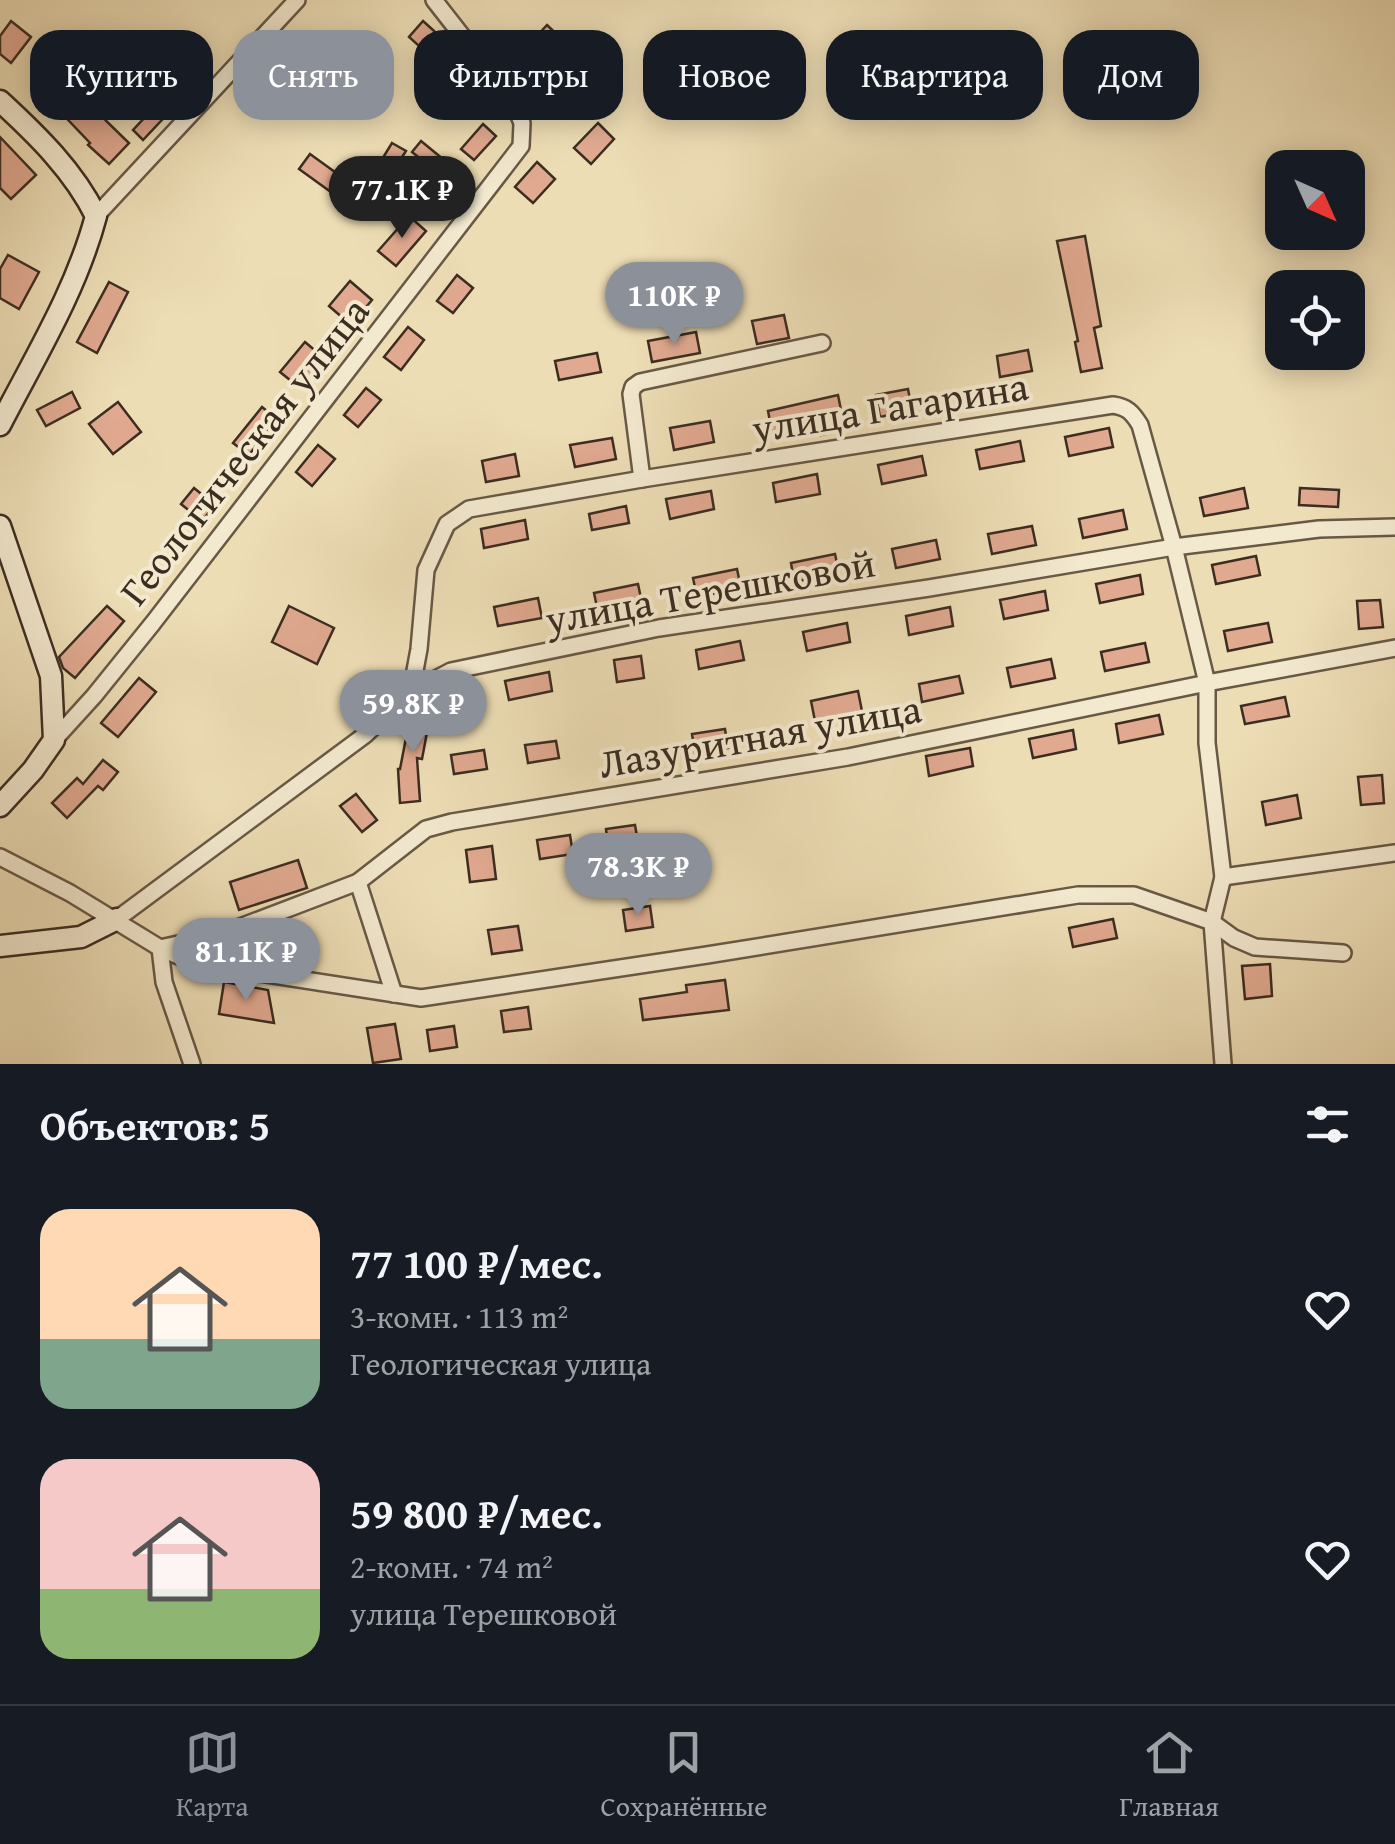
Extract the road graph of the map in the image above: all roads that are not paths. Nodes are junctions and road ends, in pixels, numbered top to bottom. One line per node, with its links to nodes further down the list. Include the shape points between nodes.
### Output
1 (297, 0): 4 (street)
2 (434, 0): 14 (street, Геологическая улица, via 512,101 522,123 521,146 153,623)
3 (0, 100): 4 (street, via 57,158)
4 (96, 216): 6 (street, via 75,280)
5 (822, 343): 7 (street, улица Гагарина, via 640,382 631,394)
6 (0, 425)
7 (642, 479): 10 (street, улица Гагарина, via 1112,405 1125,407 1140,424); 13 (street, улица Гагарина, via 469,509 447,524 426,570)
8 (0, 526): 14 (street, via 51,676)
9 (1395, 528): 10 (street, улица Терешковой, via 1320,529)
10 (1174, 548): 12 (street); 13 (street, улица Терешковой, via 659,628 451,671)
11 (1395, 648): 12 (street, Лазуритная улица)
12 (1206, 682): 18 (street); 19 (street, Лазуритная улица, via 848,757 426,828)
13 (410, 692): 20 (street, улица Терешковой, via 365,735)
14 (54, 740): 15 (street)
15 (0, 806)
16 (1395, 854): 18 (street)
17 (0, 858): 20 (street)
18 (1223, 877): 21 (street)
19 (358, 882): 23 (street, Лазуритная улица, via 219,935); 25 (street)
20 (117, 920): 22 (street, via 81,937); 23 (street)
21 (1212, 922): 24 (street, via 1255,948); 25 (street, via 1134,895 1078,895 421,998); 27 (street)
22 (0, 946)
23 (160, 948): 25 (street, via 195,963); 26 (street, via 164,982)
24 (1343, 954)
25 (394, 994)
26 (192, 1064)
27 (1222, 1064)

